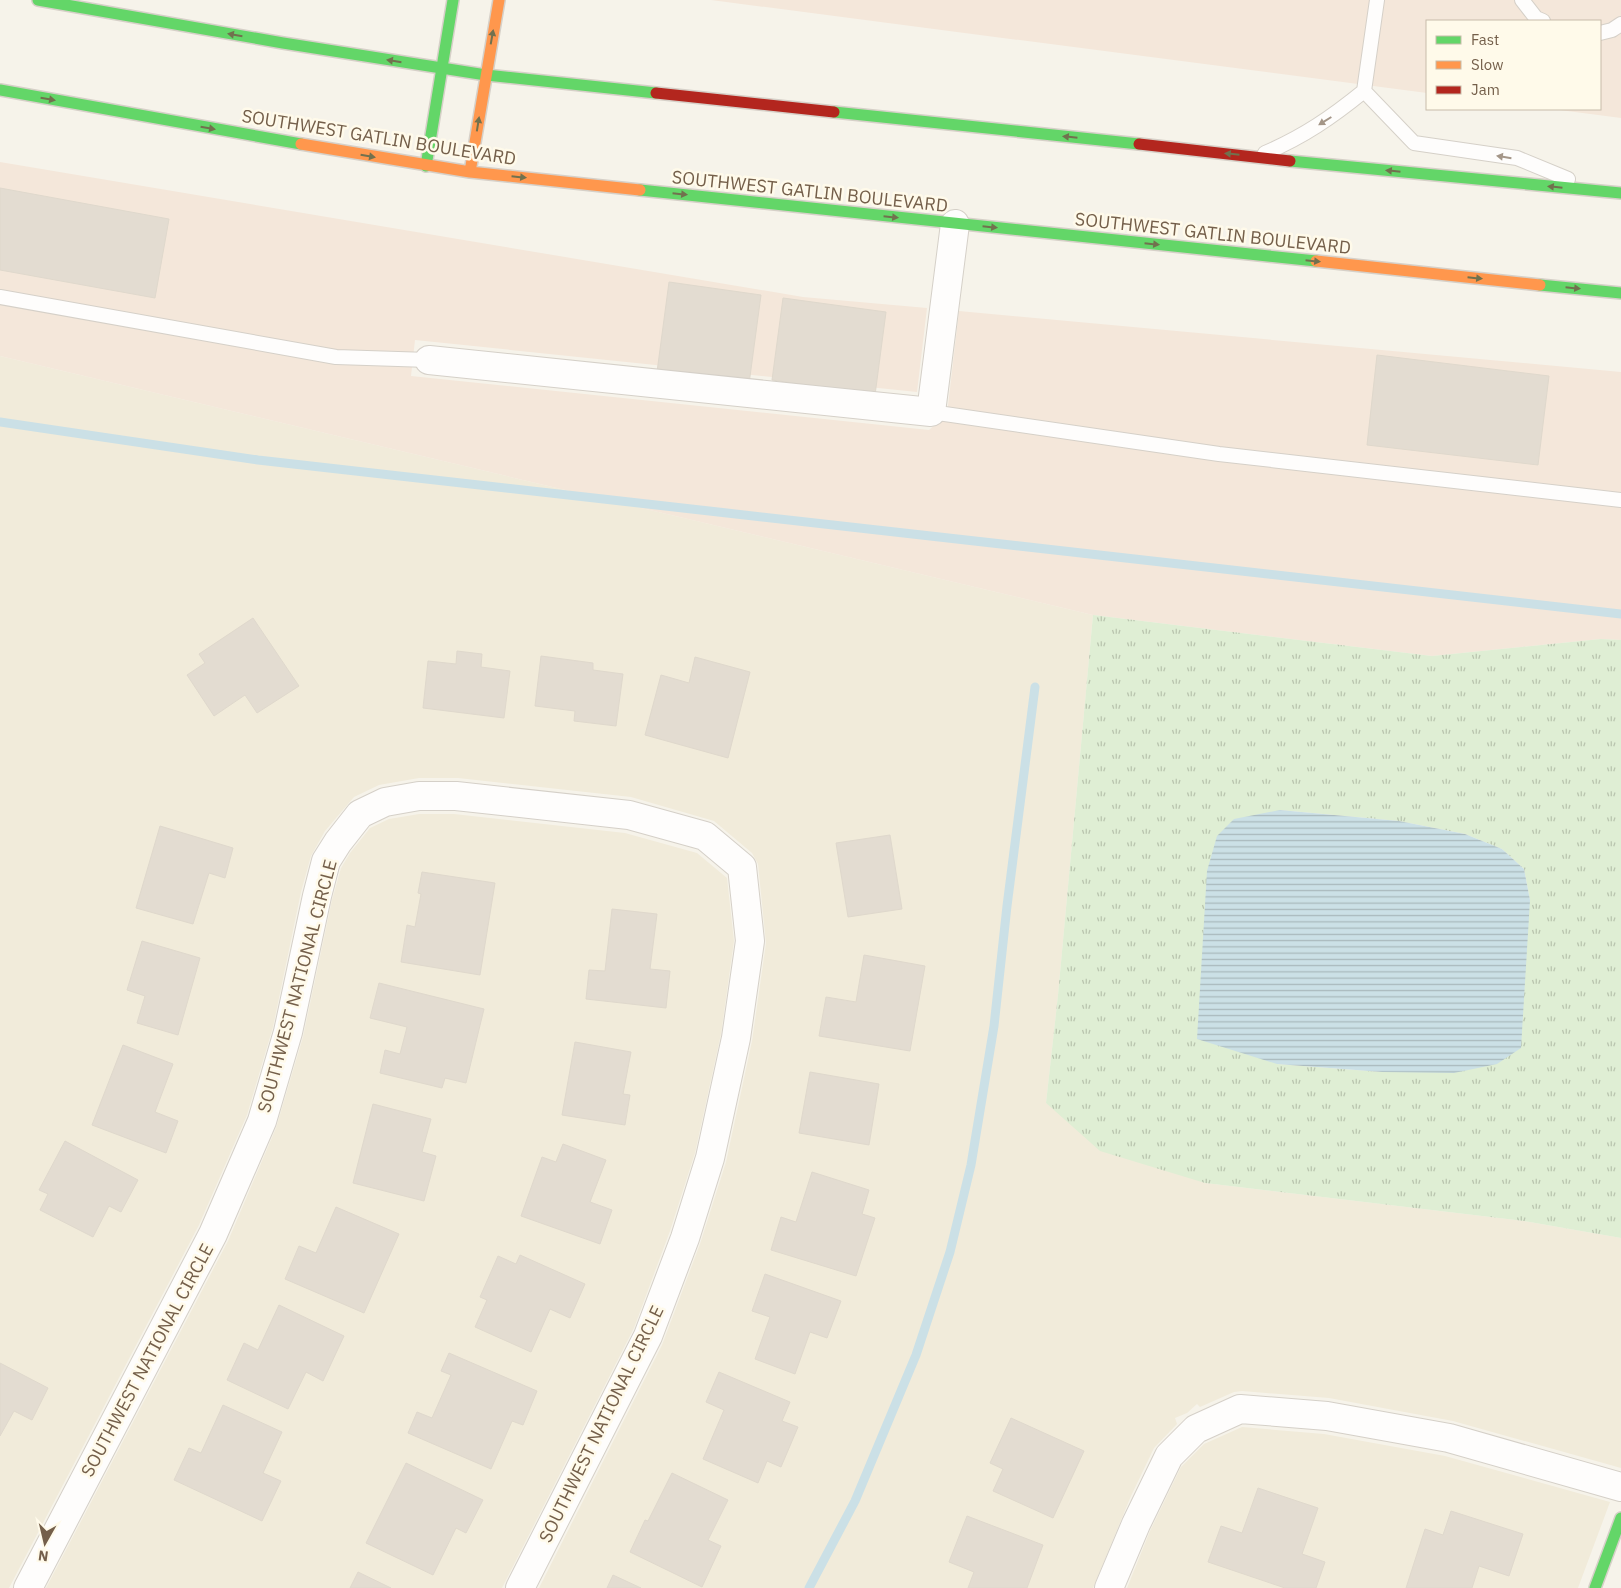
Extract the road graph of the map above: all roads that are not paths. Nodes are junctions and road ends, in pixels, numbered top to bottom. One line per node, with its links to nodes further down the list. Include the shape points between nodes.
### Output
1 (38, 0): 9 (main road, one-way to 1)
2 (454, 0): 9 (main road)
3 (499, 0): 10 (main road, one-way to 3)
4 (1377, 0): 12 (lane)
5 (1522, 0): 6 (lane)
6 (1541, 20)
7 (1621, 24): 8 (lane)
8 (1601, 33)
9 (442, 69): 10 (main road); 14 (main road)
10 (486, 75): 13 (main road, one-way to 10); 15 (main road, one-way to 10)
11 (0, 90): 14 (main road, SOUTHWEST GATLIN BOULEVARD, one-way to 14)
12 (1364, 91): 13 (lane, one-way to 13, via 1293,142); 16 (lane, one-way to 12, via 1517,158 1414,143)
13 (1258, 157): 16 (main road, one-way to 13)
14 (426, 166): 15 (main road, SOUTHWEST GATLIN BOULEVARD)
15 (470, 172): 18 (main road, SOUTHWEST GATLIN BOULEVARD, one-way to 18)
16 (1599, 191): 17 (main road)
17 (1621, 194)
18 (955, 224): 19 (main road, SOUTHWEST GATLIN BOULEVARD, one-way to 19); 22 (street)
19 (1621, 293)
20 (0, 297): 21 (lane, via 336,357)
21 (429, 360): 22 (street)
22 (931, 412): 23 (lane, via 1219,454)
23 (1621, 500)
24 (1621, 1487): 28 (street, via 1449,1438 1327,1416 1240,1409 1196,1428 1168,1456)
25 (1621, 1518): 29 (main road)
26 (28, 1588): 27 (street, SOUTHWEST NATIONAL CIRCLE, via 214,1234 262,1121 288,1032 326,861 360,814 385,802 418,796 456,796 629,815 705,836 742,867 750,941 736,1038 710,1158 685,1238 648,1336)
27 (520, 1588)
28 (1109, 1588)
29 (1595, 1588)

